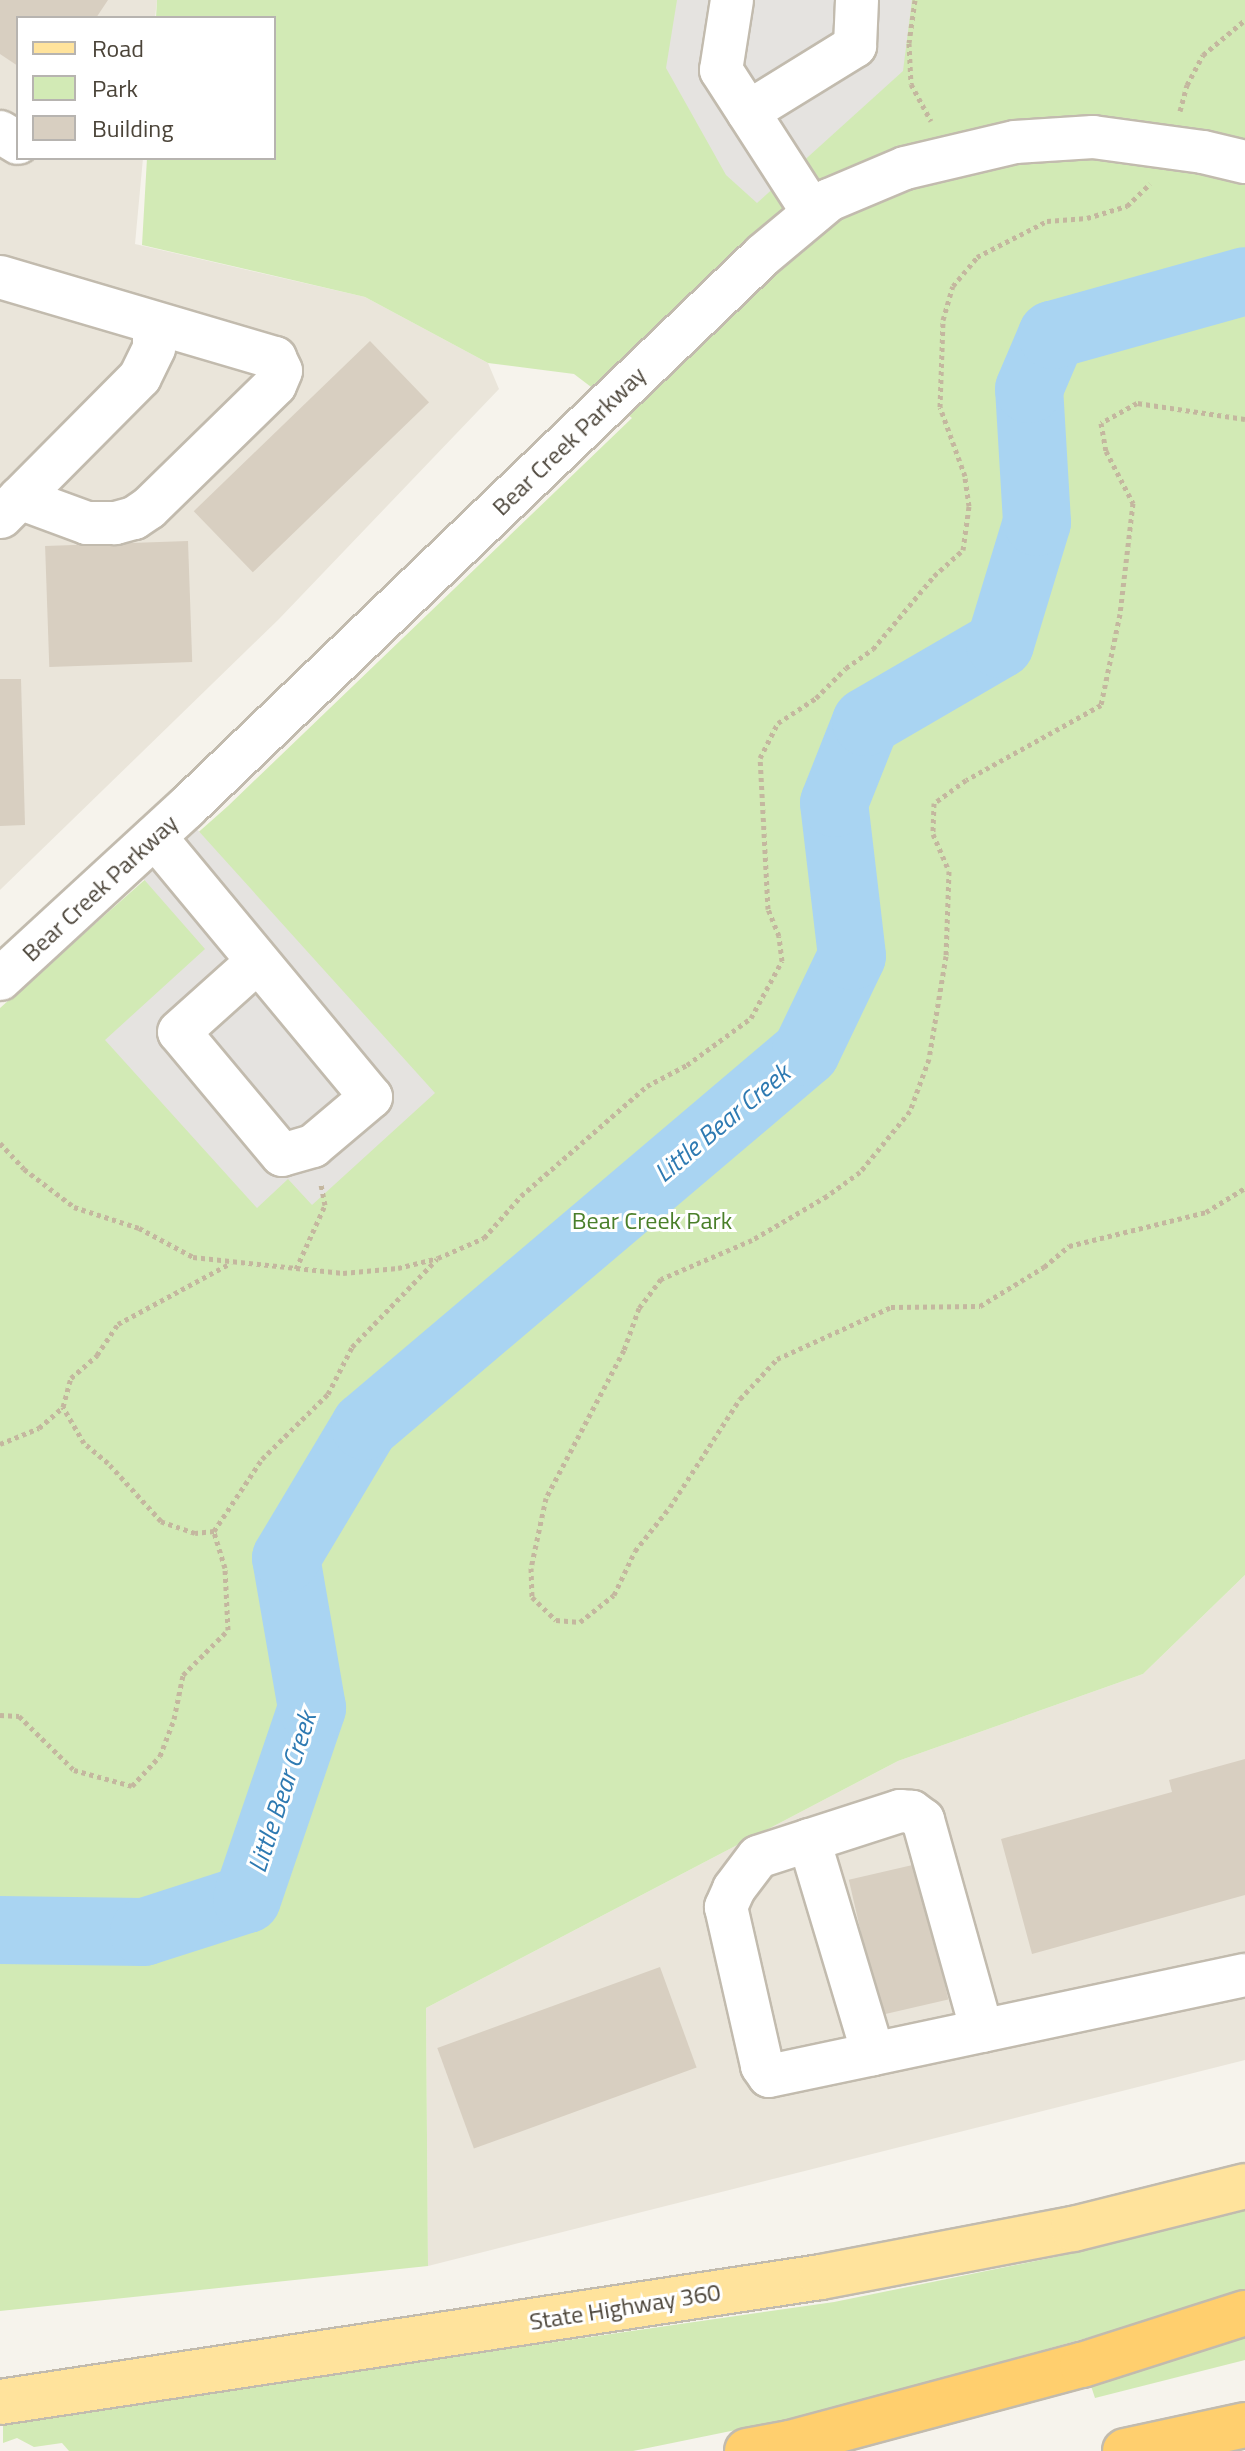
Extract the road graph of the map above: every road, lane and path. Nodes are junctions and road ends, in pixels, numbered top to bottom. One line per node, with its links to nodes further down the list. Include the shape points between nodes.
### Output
1 (732, 0): 5 (street, via 721,70)
2 (857, 0): 5 (street, via 855,46)
3 (915, 0): 7 (path, via 911,84 932,123)
4 (1245, 20): 6 (path, via 1203,55)
5 (748, 112): 10 (street)
6 (1180, 112)
7 (940, 159): 8 (street, Bear Creek Parkway, via 1015,142 1093,137); 10 (street, Bear Creek Parkway, via 829,200)
8 (1245, 162)
9 (1156, 172): 21 (path, via 1127,206 1087,218 1047,221 977,257 953,286 943,320 940,407 965,476 969,506 963,550 925,585 873,649 778,723 760,758 768,909 782,961 751,1018 687,1065 647,1086 521,1196 484,1238)
10 (813, 213): 15 (street, Bear Creek Parkway, via 752,264)
11 (0, 277): 12 (street)
12 (154, 323): 14 (street, via 154,348 140,377); 14 (street, via 275,358 281,371 275,385 134,518 87,523)
13 (1245, 419): 20 (path, via 1137,403 1101,423 1106,451 1133,503 1120,614 1101,705 934,803 933,834 949,871 946,956 929,1059 910,1111 860,1172 827,1196 752,1240 661,1279 639,1308 624,1350 546,1498 531,1568 532,1597 556,1620 580,1622 614,1595 635,1551 740,1399 777,1359 891,1307 980,1306 1069,1246 1206,1212)
14 (10, 508)
15 (155, 837): 16 (street); 17 (street, Bear Creek Parkway)
16 (257, 962): 19 (street, via 371,1097); 19 (street, via 179,1032 282,1155)
17 (0, 979)
18 (0, 1143): 22 (path, via 74,1207 139,1228 193,1257)
19 (313, 1146): 23 (path, via 325,1205)
20 (1245, 1188)
21 (438, 1258): 23 (path, via 343,1273); 26 (path, via 352,1347 328,1394 262,1459)
22 (232, 1263): 23 (path); 24 (path, via 118,1324 97,1355 71,1378)
23 (296, 1269)
24 (63, 1407): 25 (path, via 39,1428); 26 (path, via 84,1443 161,1521 195,1533)
25 (0, 1444)
26 (214, 1531): 27 (path, via 225,1568 228,1630 183,1675 160,1756 132,1786 74,1770 19,1716)
27 (0, 1715)
28 (809, 1840): 30 (street, via 900,1811 923,1820); 31 (street); 31 (street, via 758,1857 726,1907 762,2066 769,2076)
29 (1245, 1975): 30 (street)
30 (982, 2031): 31 (street)
31 (873, 2054)
32 (1245, 2186): 34 (main road, State Highway 360, via 1073,2229 821,2277)
33 (1245, 2313): 36 (highway, via 1082,2365)
34 (0, 2402)
35 (1245, 2425): 37 (highway)
36 (747, 2451)
37 (1125, 2451)

